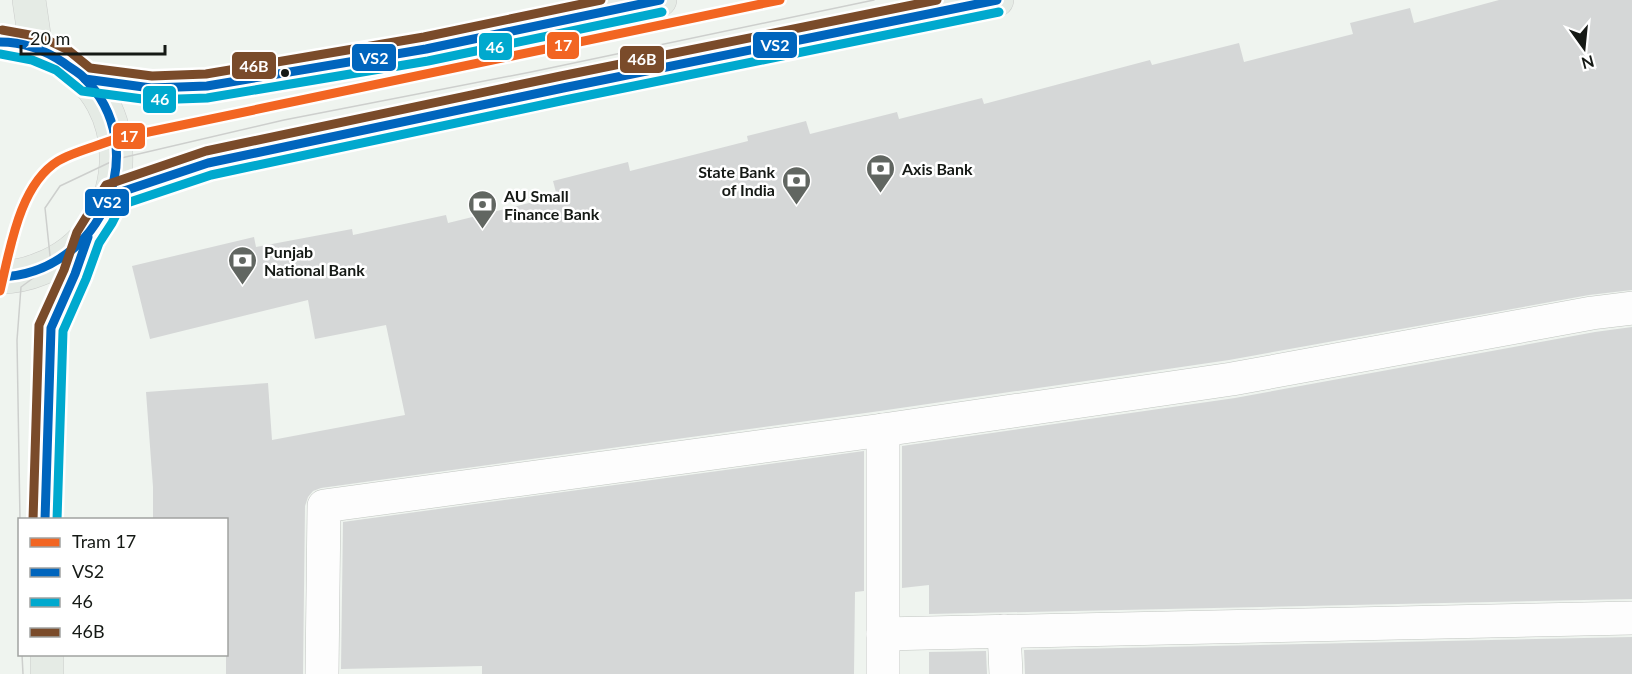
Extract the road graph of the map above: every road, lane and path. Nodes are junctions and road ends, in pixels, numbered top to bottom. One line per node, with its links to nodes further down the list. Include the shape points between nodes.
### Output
1 (29, 0): 5 (main road)
2 (660, 0): 6 (main road, via 426,49 207,86 151,87)
3 (997, 0): 7 (main road, via 208,164)
4 (0, 42): 5 (main road)
5 (36, 48): 6 (main road, via 62,60)
6 (85, 79): 7 (main road, via 105,106 115,139 117,159)
7 (112, 195): 8 (main road)
8 (88, 237): 9 (main road, via 51,265); 12 (main road, via 51,328)
9 (0, 277)
10 (1632, 308): 11 (street, via 1232,379)
11 (883, 430): 15 (street); 18 (street, via 324,506)
12 (45, 518)
13 (1632, 618): 14 (street)
14 (1004, 631): 15 (street); 20 (street)
15 (883, 634): 19 (street)
16 (47, 656): 17 (main road)
17 (47, 674)
18 (322, 674)
19 (883, 674)
20 (1006, 674)

